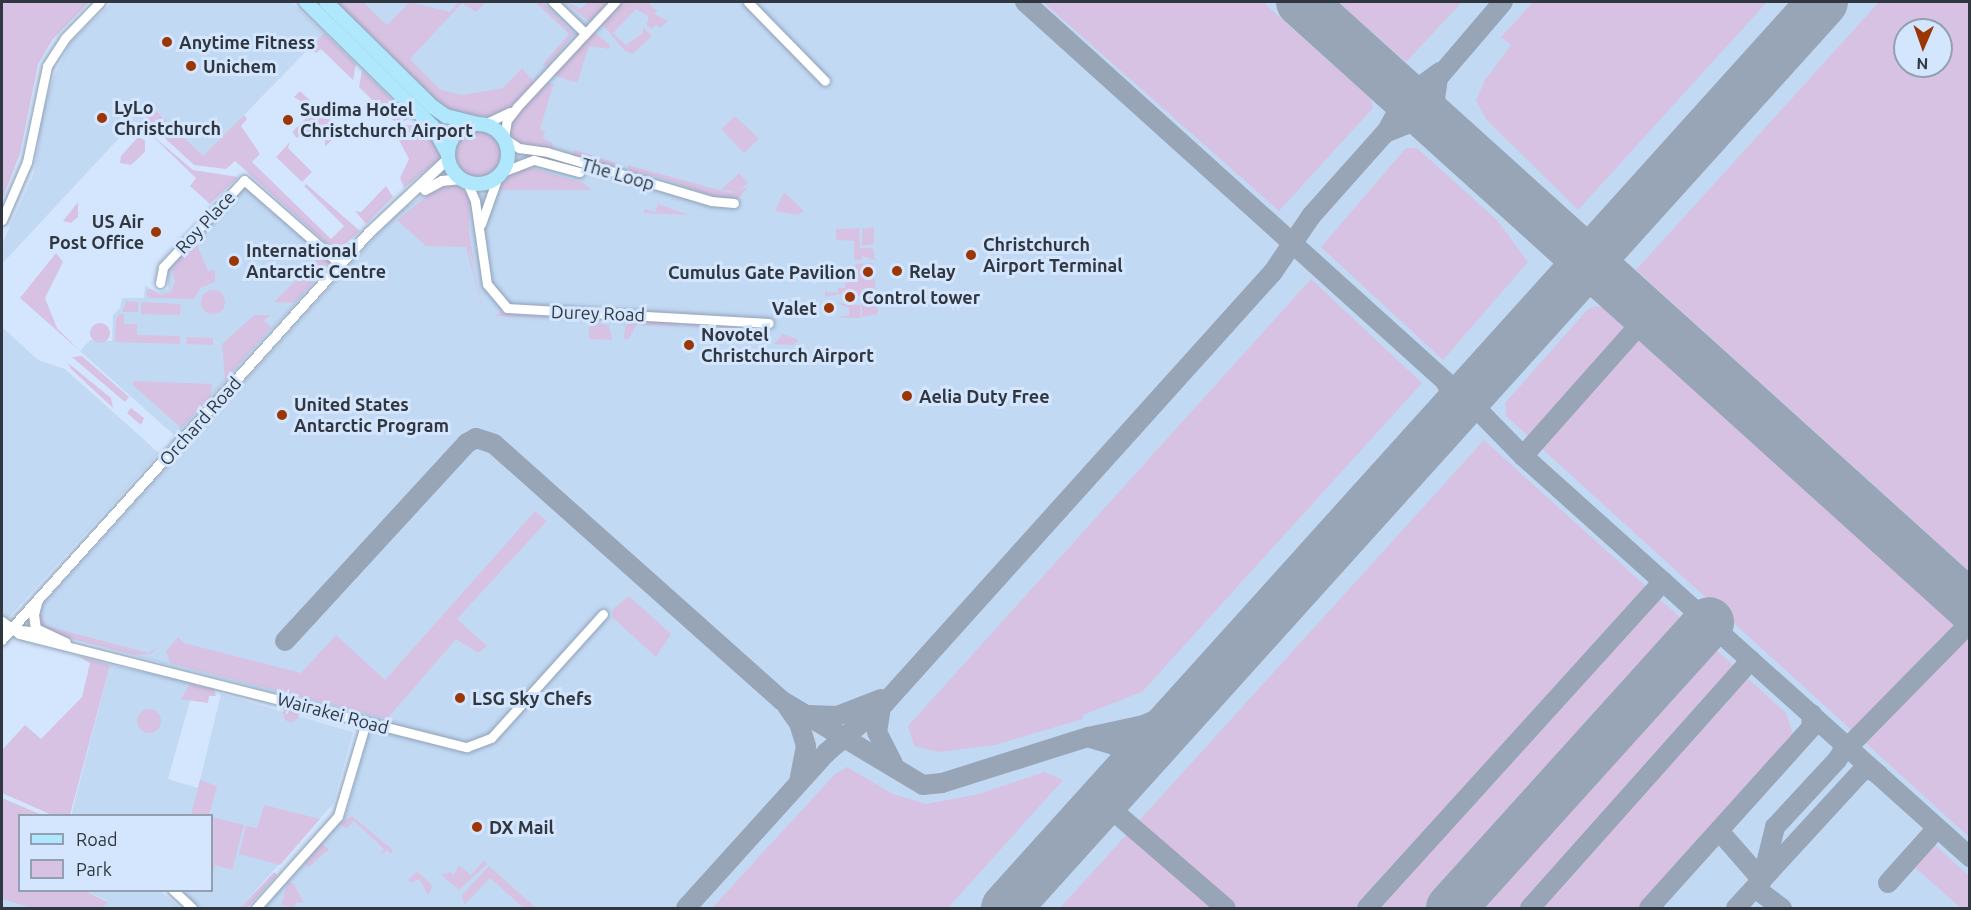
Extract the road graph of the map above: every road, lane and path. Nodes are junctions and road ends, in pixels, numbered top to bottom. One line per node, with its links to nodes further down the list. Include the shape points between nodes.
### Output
1 (100, 2): 18 (street, via 52,55 41,79 27,162)
2 (306, 2): 12 (main road, via 433,127)
3 (326, 2): 10 (main road, via 433,107 447,116)
4 (553, 2): 7 (street)
5 (615, 2): 7 (street)
6 (748, 2): 8 (street)
7 (585, 33): 9 (street)
8 (825, 81)
9 (517, 106): 10 (street, via 502,118); 11 (street, via 506,122)
10 (480, 124): 11 (main road); 12 (main road, via 457,133)
11 (504, 138): 14 (main road, via 507,158); 17 (street, The Loop, via 519,148 547,152 711,201)
12 (448, 157): 15 (main road); 16 (street, Orchard Road)
13 (579, 172): 14 (street, The Loop, via 534,160)
14 (500, 174): 15 (main road, via 484,183); 19 (street, Durey Road)
15 (464, 180): 16 (street, Orchard Road, via 438,182); 19 (street, Durey Road, via 475,201)
16 (401, 203): 20 (street, Orchard Road)
17 (734, 203)
18 (2, 219)
19 (479, 235): 22 (street, Durey Road, via 489,288 502,305 512,310)
20 (341, 265): 21 (street, Roy Place, via 243,180 163,267); 23 (street, Orchard Road)
21 (160, 283)
22 (769, 323)
23 (38, 600): 26 (street, Orchard Road); 27 (street, via 33,622)
24 (603, 614): 30 (street, Wairakei Road, via 491,738 480,745 461,747)
25 (2, 621): 26 (street, Wairakei Road)
26 (7, 628): 27 (street); 28 (street, Orchard Road); 29 (street, Wairakei Road)
27 (39, 632): 29 (street)
28 (2, 640)
29 (66, 643): 30 (street, Wairakei Road)
30 (366, 722): 33 (street, via 338,816)
31 (174, 892): 32 (street)
32 (192, 909)
33 (256, 909)

